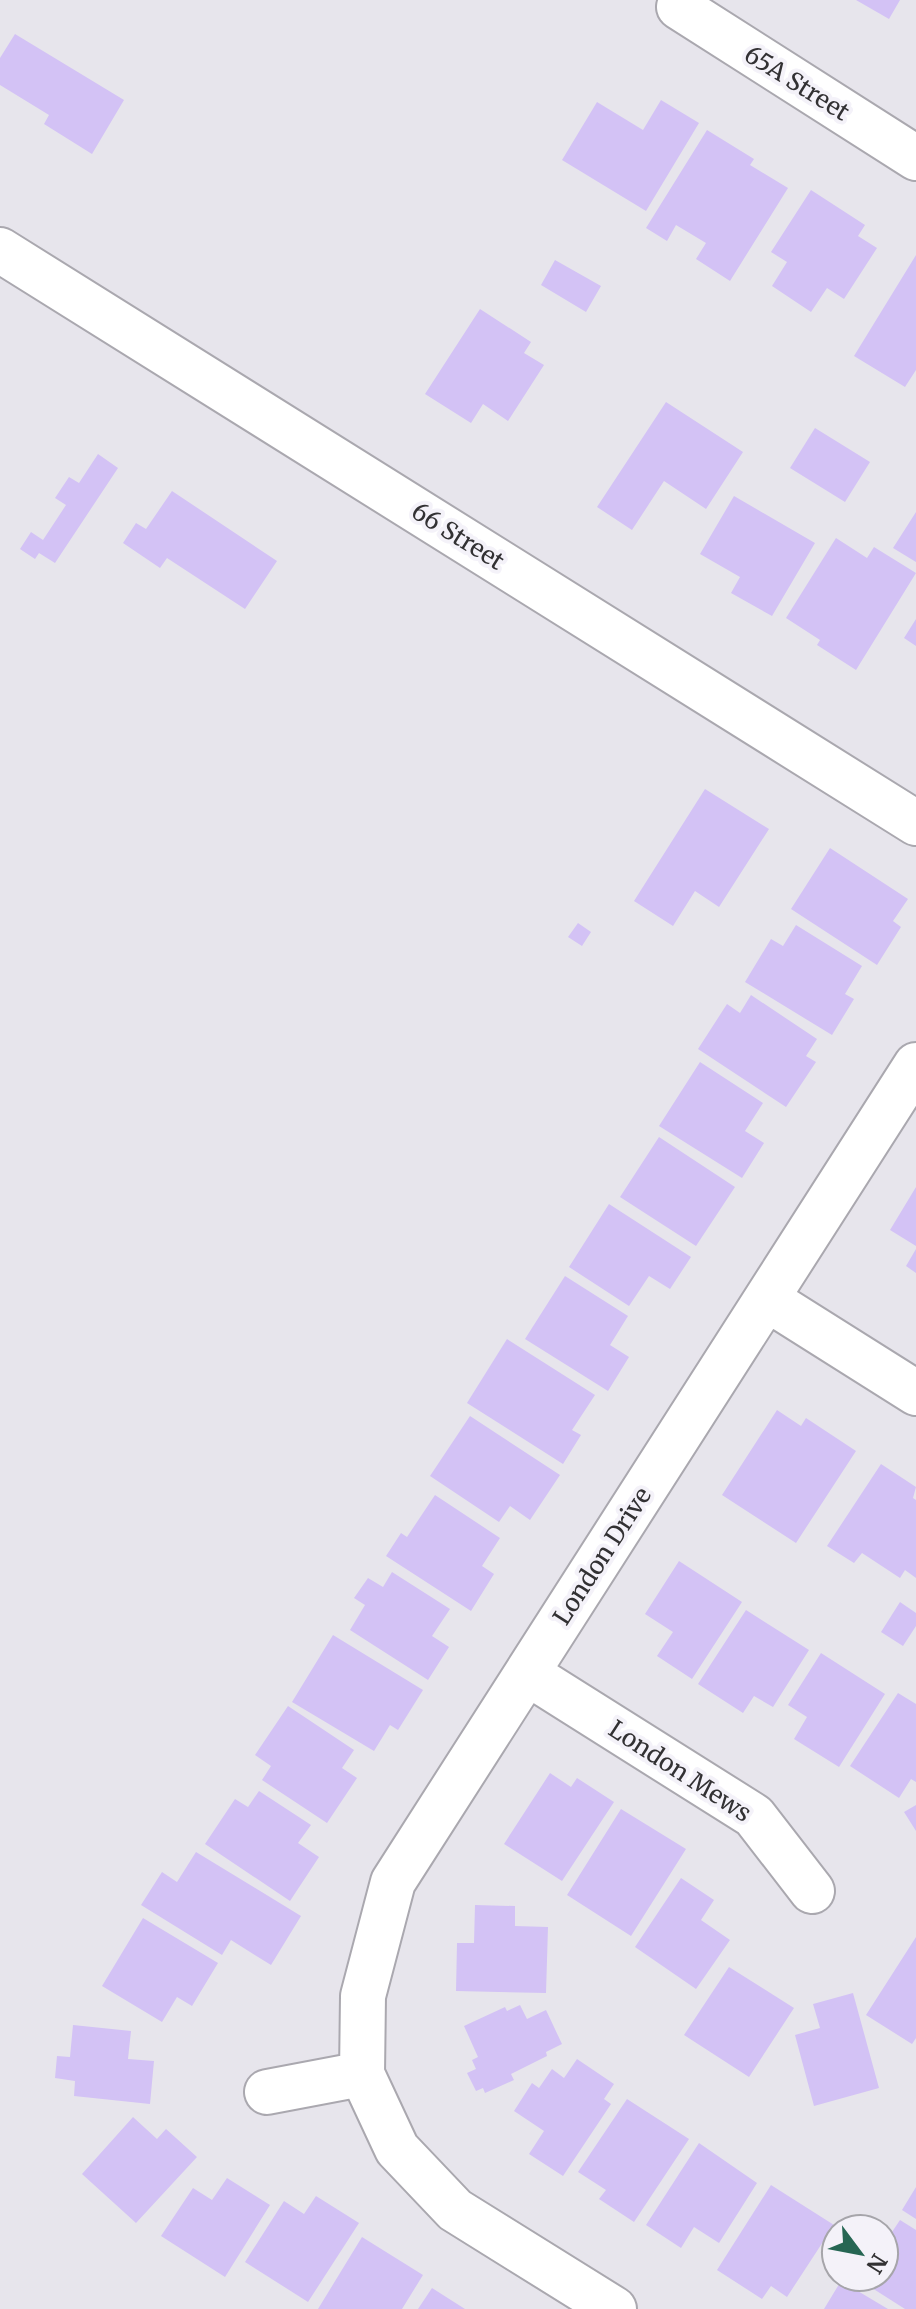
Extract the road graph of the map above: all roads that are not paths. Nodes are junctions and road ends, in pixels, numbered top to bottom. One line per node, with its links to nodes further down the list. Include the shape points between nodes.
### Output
1 (679, 7): 2 (street, 65A Street)
2 (916, 158)
3 (0, 250): 4 (street, 66 Street)
4 (916, 823)
5 (916, 1065): 6 (street, London Drive)
6 (767, 1299): 7 (street); 8 (street, London Drive)
7 (916, 1393)
8 (527, 1673): 9 (street, London Mews, via 754,1816); 10 (street, London Drive, via 393,1882 363,1996)
9 (812, 1891)
10 (362, 2074): 11 (street); 12 (street, London Drive, via 397,2149 455,2210)
11 (267, 2092)
12 (614, 2309)

